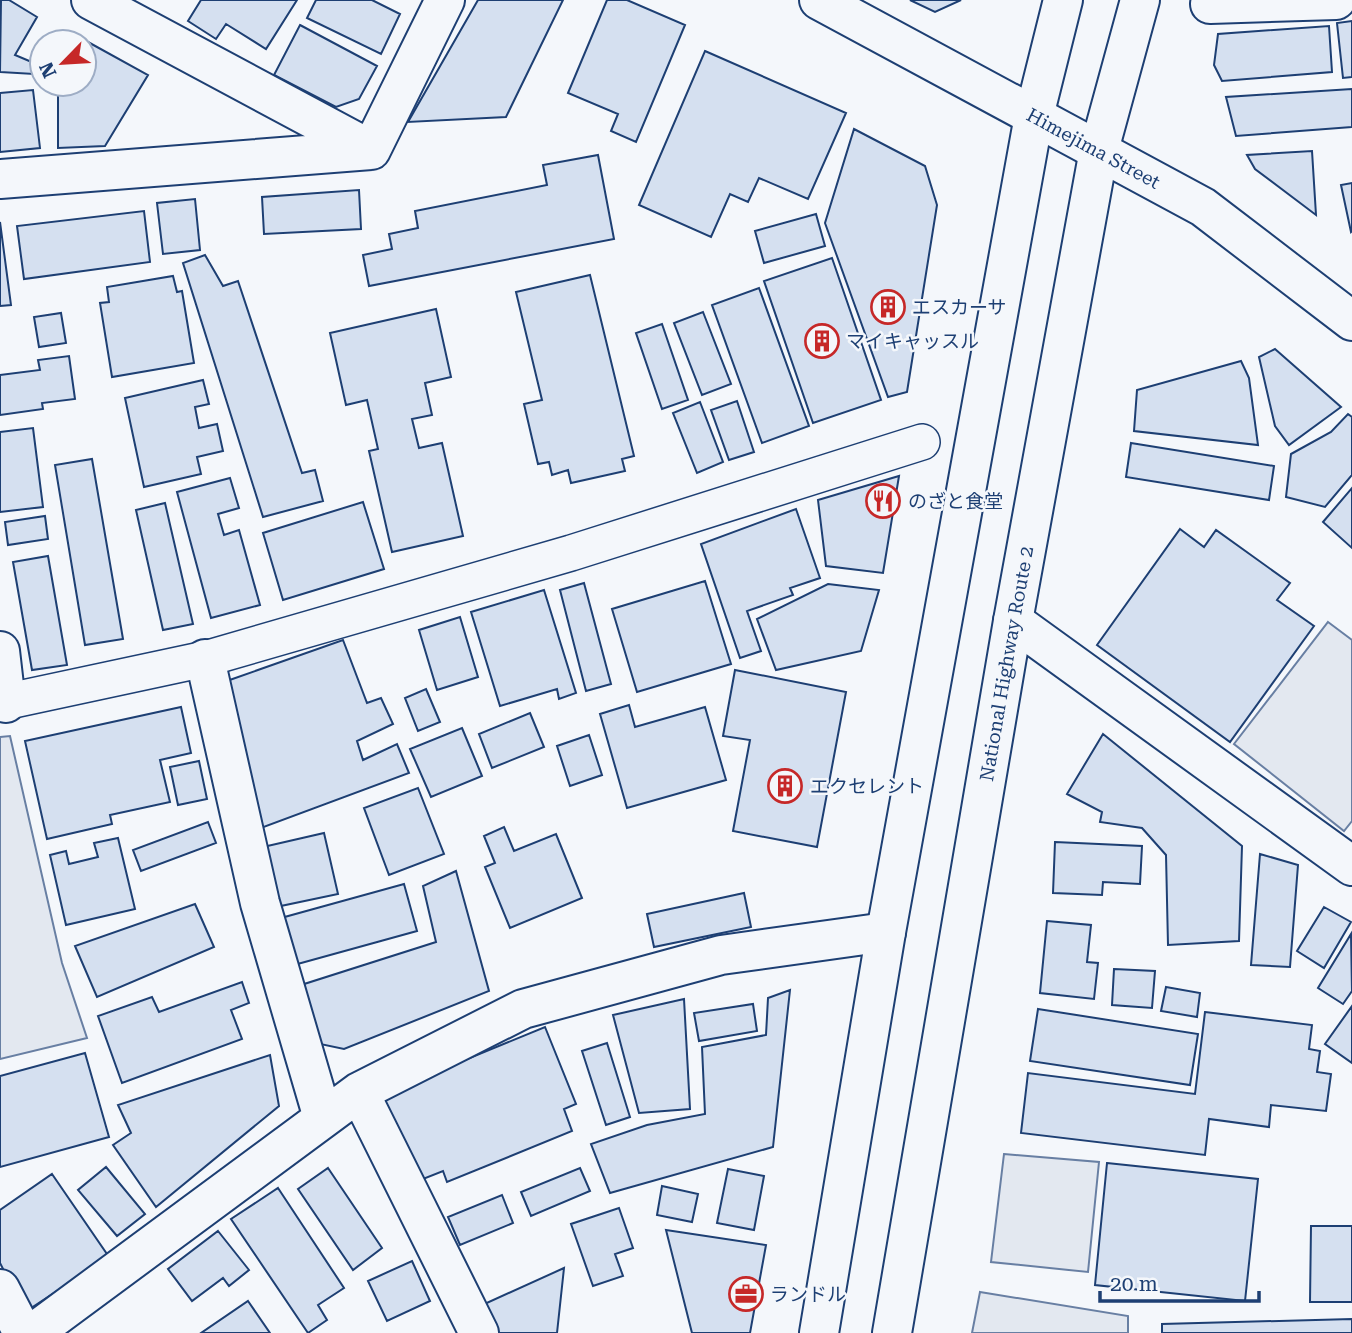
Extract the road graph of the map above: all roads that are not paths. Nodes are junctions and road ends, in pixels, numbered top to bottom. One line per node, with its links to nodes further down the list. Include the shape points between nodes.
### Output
1 (90, 0): 9 (main road)
2 (445, 0): 9 (main road)
3 (819, 0): 8 (main road, Himejima Street)
4 (1063, 0): 8 (main road)
5 (1140, 0): 10 (main road, National Highway Route 2)
6 (1212, 0): 7 (main road, via 1210,4)
7 (1336, 0)
8 (1034, 116): 10 (main road, Himejima Street); 19 (main road)
9 (371, 149): 11 (main road)
10 (1099, 150): 12 (main road, Himejima Street, via 1203,207); 14 (main road, National Highway Route 2)
11 (0, 178)
12 (1350, 318)
13 (922, 442): 16 (street, via 571,553)
14 (1013, 621): 18 (main road); 27 (main road, National Highway Route 2)
15 (0, 651): 17 (main road)
16 (205, 659): 17 (street); 21 (main road, via 260,903)
17 (3, 703)
18 (1352, 866)
19 (886, 932): 20 (main road, via 722,956 523,1009); 26 (main road)
20 (359, 1092): 21 (main road); 25 (main road)
21 (323, 1118): 24 (main road)
22 (0, 1289): 23 (main road)
23 (23, 1333)
24 (33, 1333)
25 (480, 1333)
26 (819, 1333)
27 (892, 1333)

